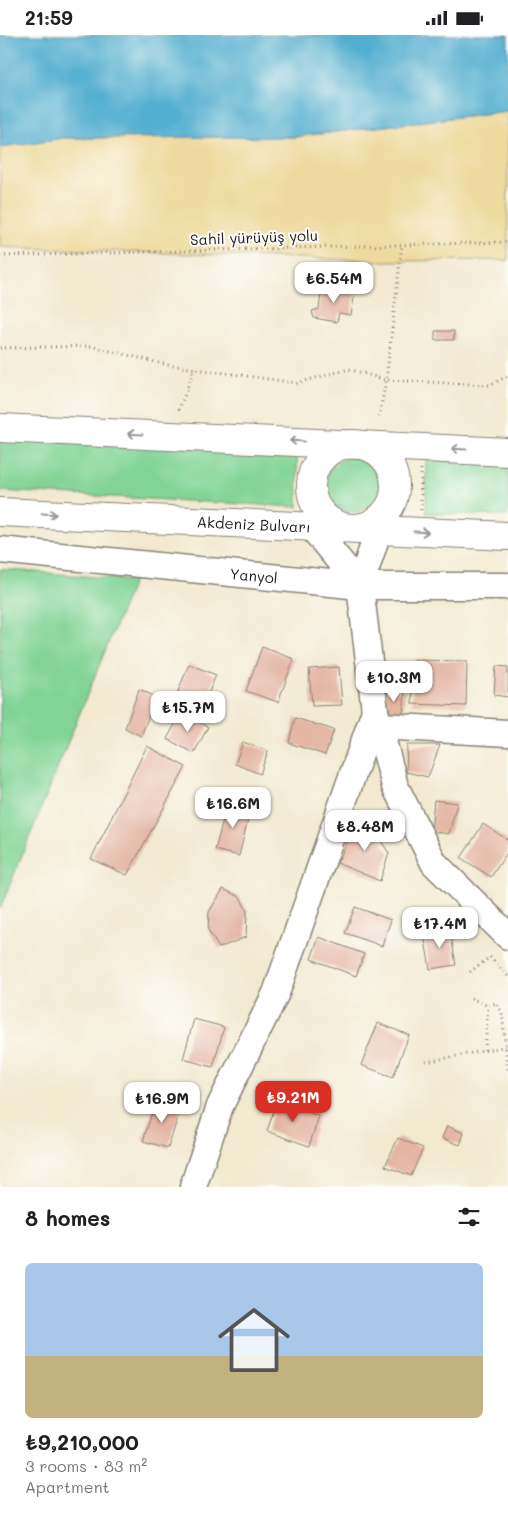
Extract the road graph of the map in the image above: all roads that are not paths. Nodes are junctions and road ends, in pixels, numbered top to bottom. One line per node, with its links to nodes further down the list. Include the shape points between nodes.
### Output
1 (0, 428): 2 (highway, one-way to 1)
2 (352, 444): 3 (highway, one-way to 2); 6 (highway, via 366,446 379,453 394,478 390,507); 6 (highway, via 327,452 312,473 310,487 313,500 328,521)
3 (508, 452)
4 (0, 512): 5 (highway, Akdeniz Bulvarı, one-way to 5)
5 (311, 526): 6 (highway, Akdeniz Bulvarı); 10 (street)
6 (366, 529): 7 (highway, Akdeniz Bulvarı, one-way to 7); 10 (street)
7 (508, 536)
8 (0, 551): 10 (street, Yanyol)
9 (508, 585): 10 (street, Yanyol)
10 (360, 586): 11 (street)
11 (377, 718): 12 (street); 13 (street, via 395,785 434,863); 14 (street, via 276,993 220,1106)
12 (508, 733)
13 (508, 936)
14 (193, 1187)

